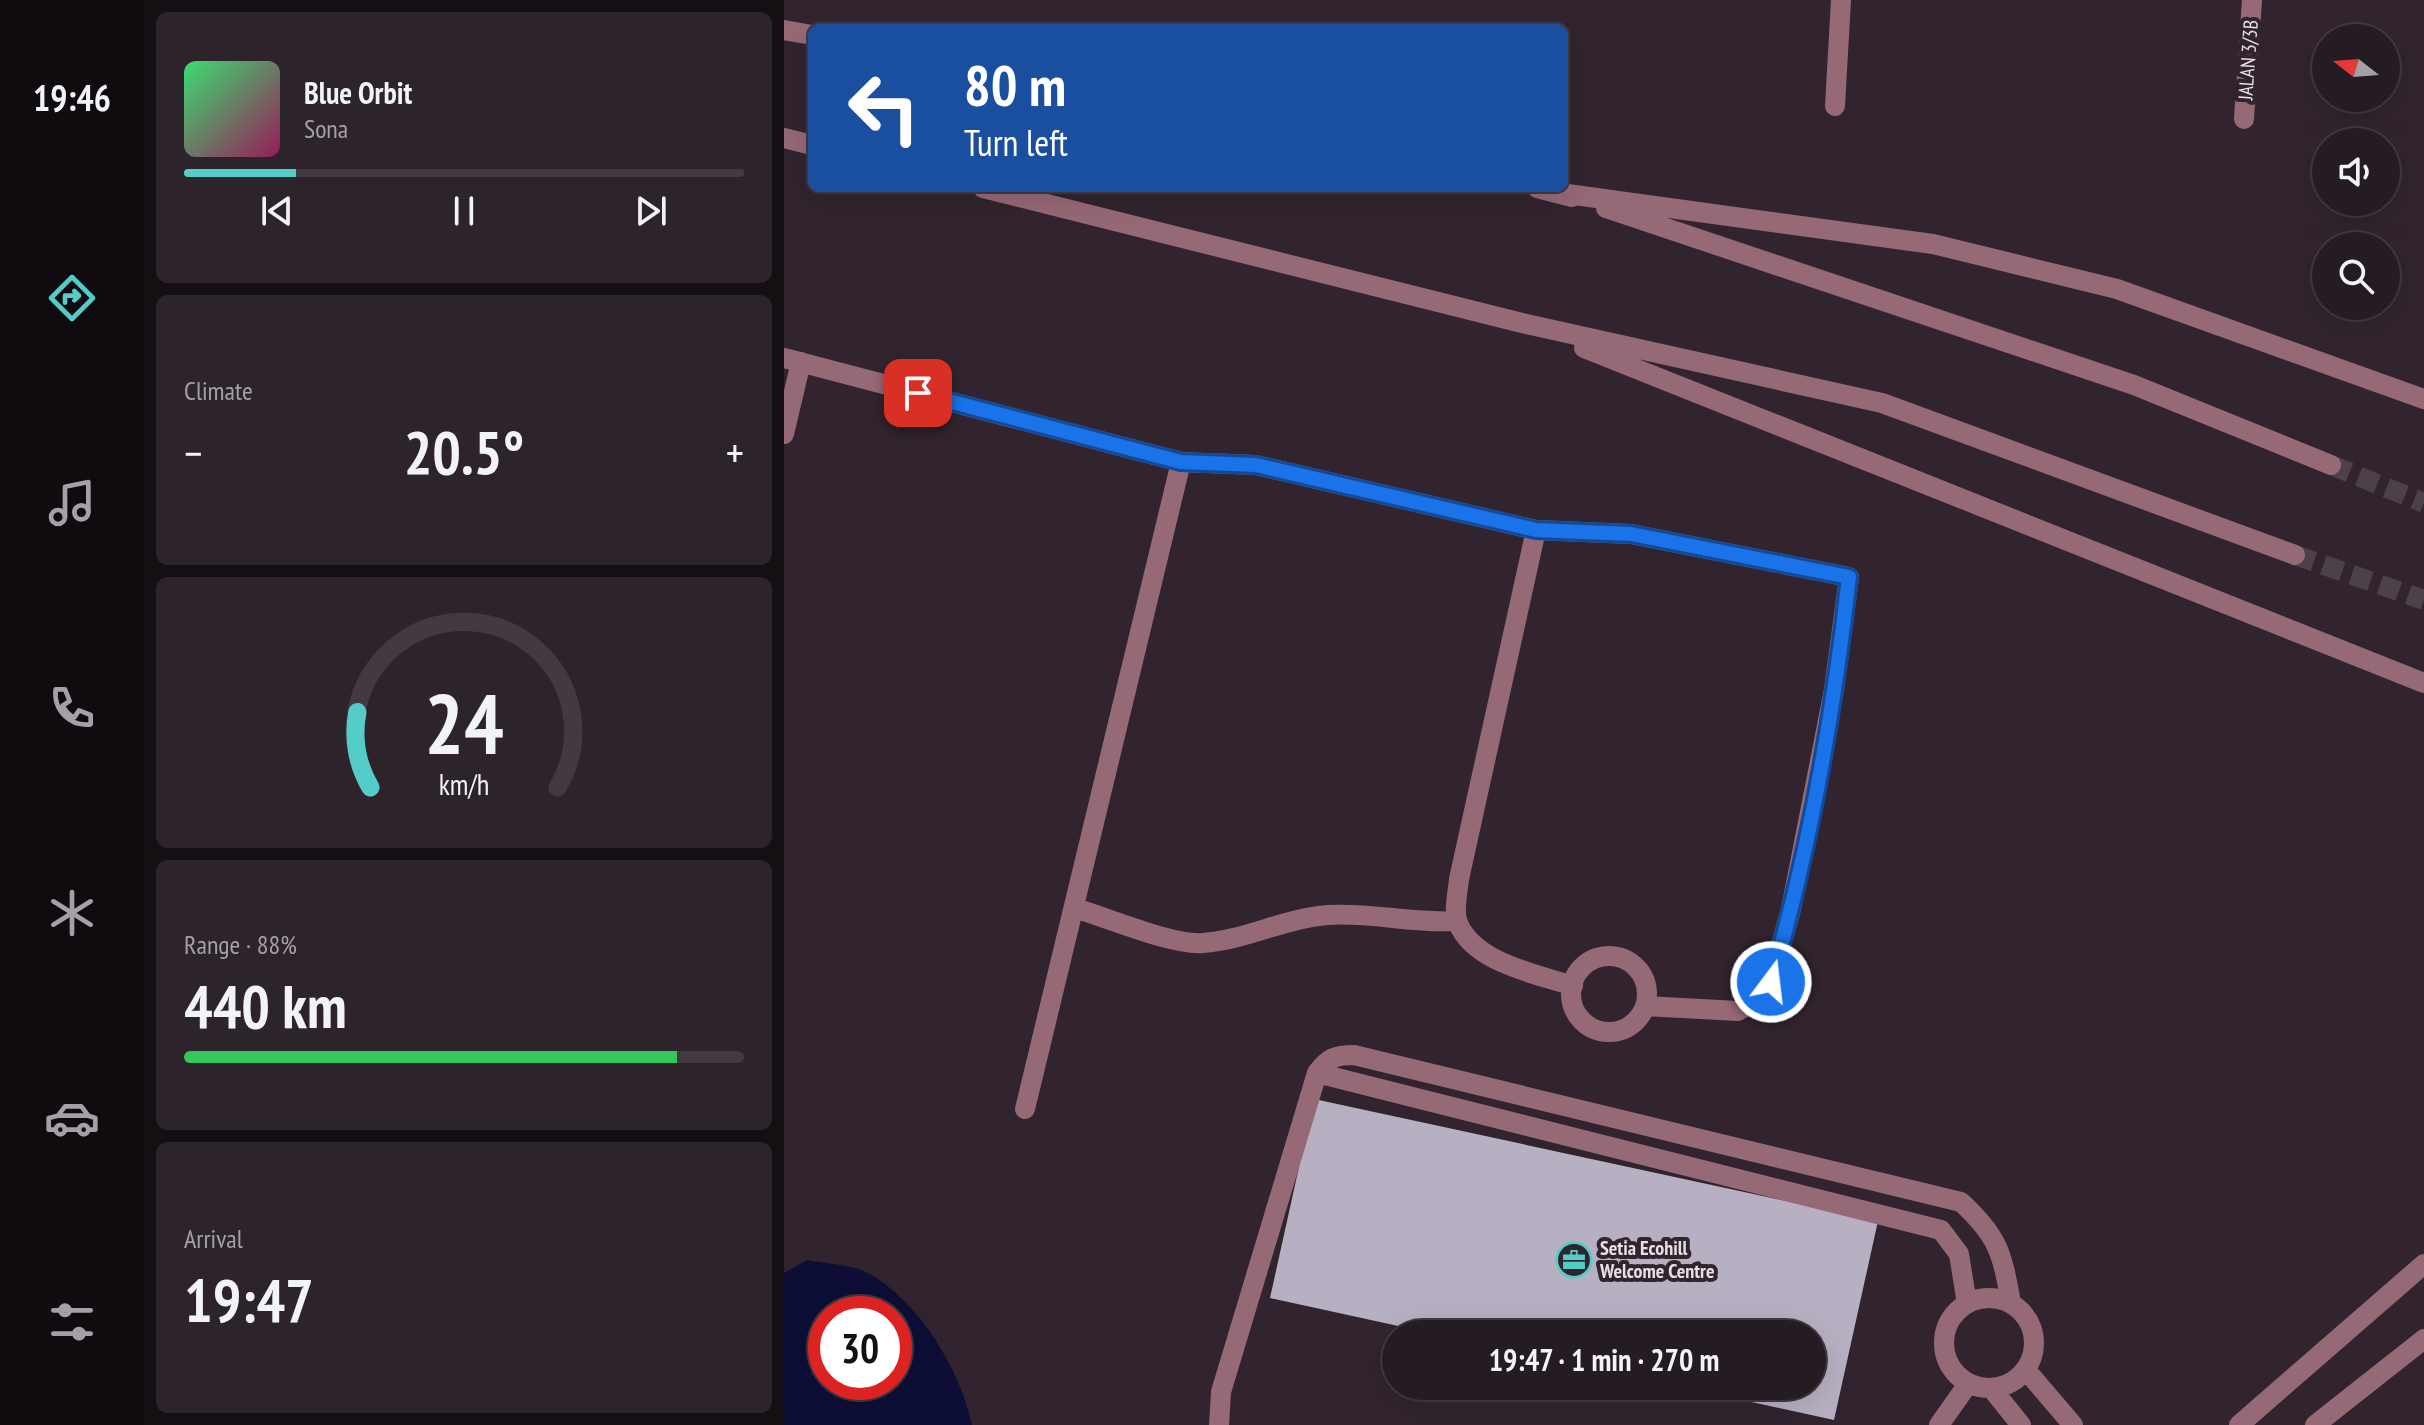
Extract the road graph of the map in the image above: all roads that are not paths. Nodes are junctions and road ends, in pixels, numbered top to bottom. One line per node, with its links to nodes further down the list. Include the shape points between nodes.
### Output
1 (1841, 0): 5 (street)
2 (2252, 0): 6 (street, JALAN 3/3B)
3 (784, 30): 4 (street)
4 (808, 34)
5 (1835, 106)
6 (2244, 119)
7 (784, 138): 8 (street)
8 (808, 144)
9 (999, 192): 12 (street)
10 (1555, 192): 11 (street)
11 (1560, 193): 14 (street, via 1933,244 2117,289); 17 (street, via 2134,385)
12 (1522, 323): 19 (street, via 1882,403); 20 (street)
13 (792, 360): 15 (street); 16 (street)
14 (2424, 399)
15 (784, 434)
16 (1181, 462): 18 (street, via 1256,465); 21 (street)
17 (2331, 465)
18 (1536, 530): 22 (street, via 1459,879); 24 (street, via 1631,534 1849,577 1831,706 1791,909 1771,982 1738,1011)
19 (2295, 555)
20 (2424, 683)
21 (1074, 908): 22 (street, via 1195,943 1333,914); 26 (street)
22 (1457, 921): 23 (street, via 1488,953)
23 (1573, 986): 24 (street, via 1580,1019 1603,1032 1629,1027); 24 (street, via 1590,960 1616,955 1638,969 1648,993)
24 (1645, 1006)
25 (1317, 1073): 28 (street, via 1337,1055 1354,1055 1961,1202 1988,1226 2002,1256); 29 (street, via 1941,1230 1959,1254); 34 (street, via 1221,1392)
26 (1025, 1109)
27 (2424, 1264): 38 (street)
28 (2011, 1303): 29 (street, via 1981,1298); 31 (street, via 2023,1313 2034,1340)
29 (1967, 1304): 32 (street, via 1956,1312 1944,1337 1949,1364)
30 (2424, 1339): 39 (street)
31 (2026, 1370): 33 (street, via 2017,1380); 37 (street)
32 (1968, 1384): 33 (street); 35 (street)
33 (1992, 1389): 36 (street)
34 (1219, 1425)
35 (1939, 1425)
36 (2021, 1425)
37 (2073, 1425)
38 (2239, 1425)
39 (2315, 1425)

